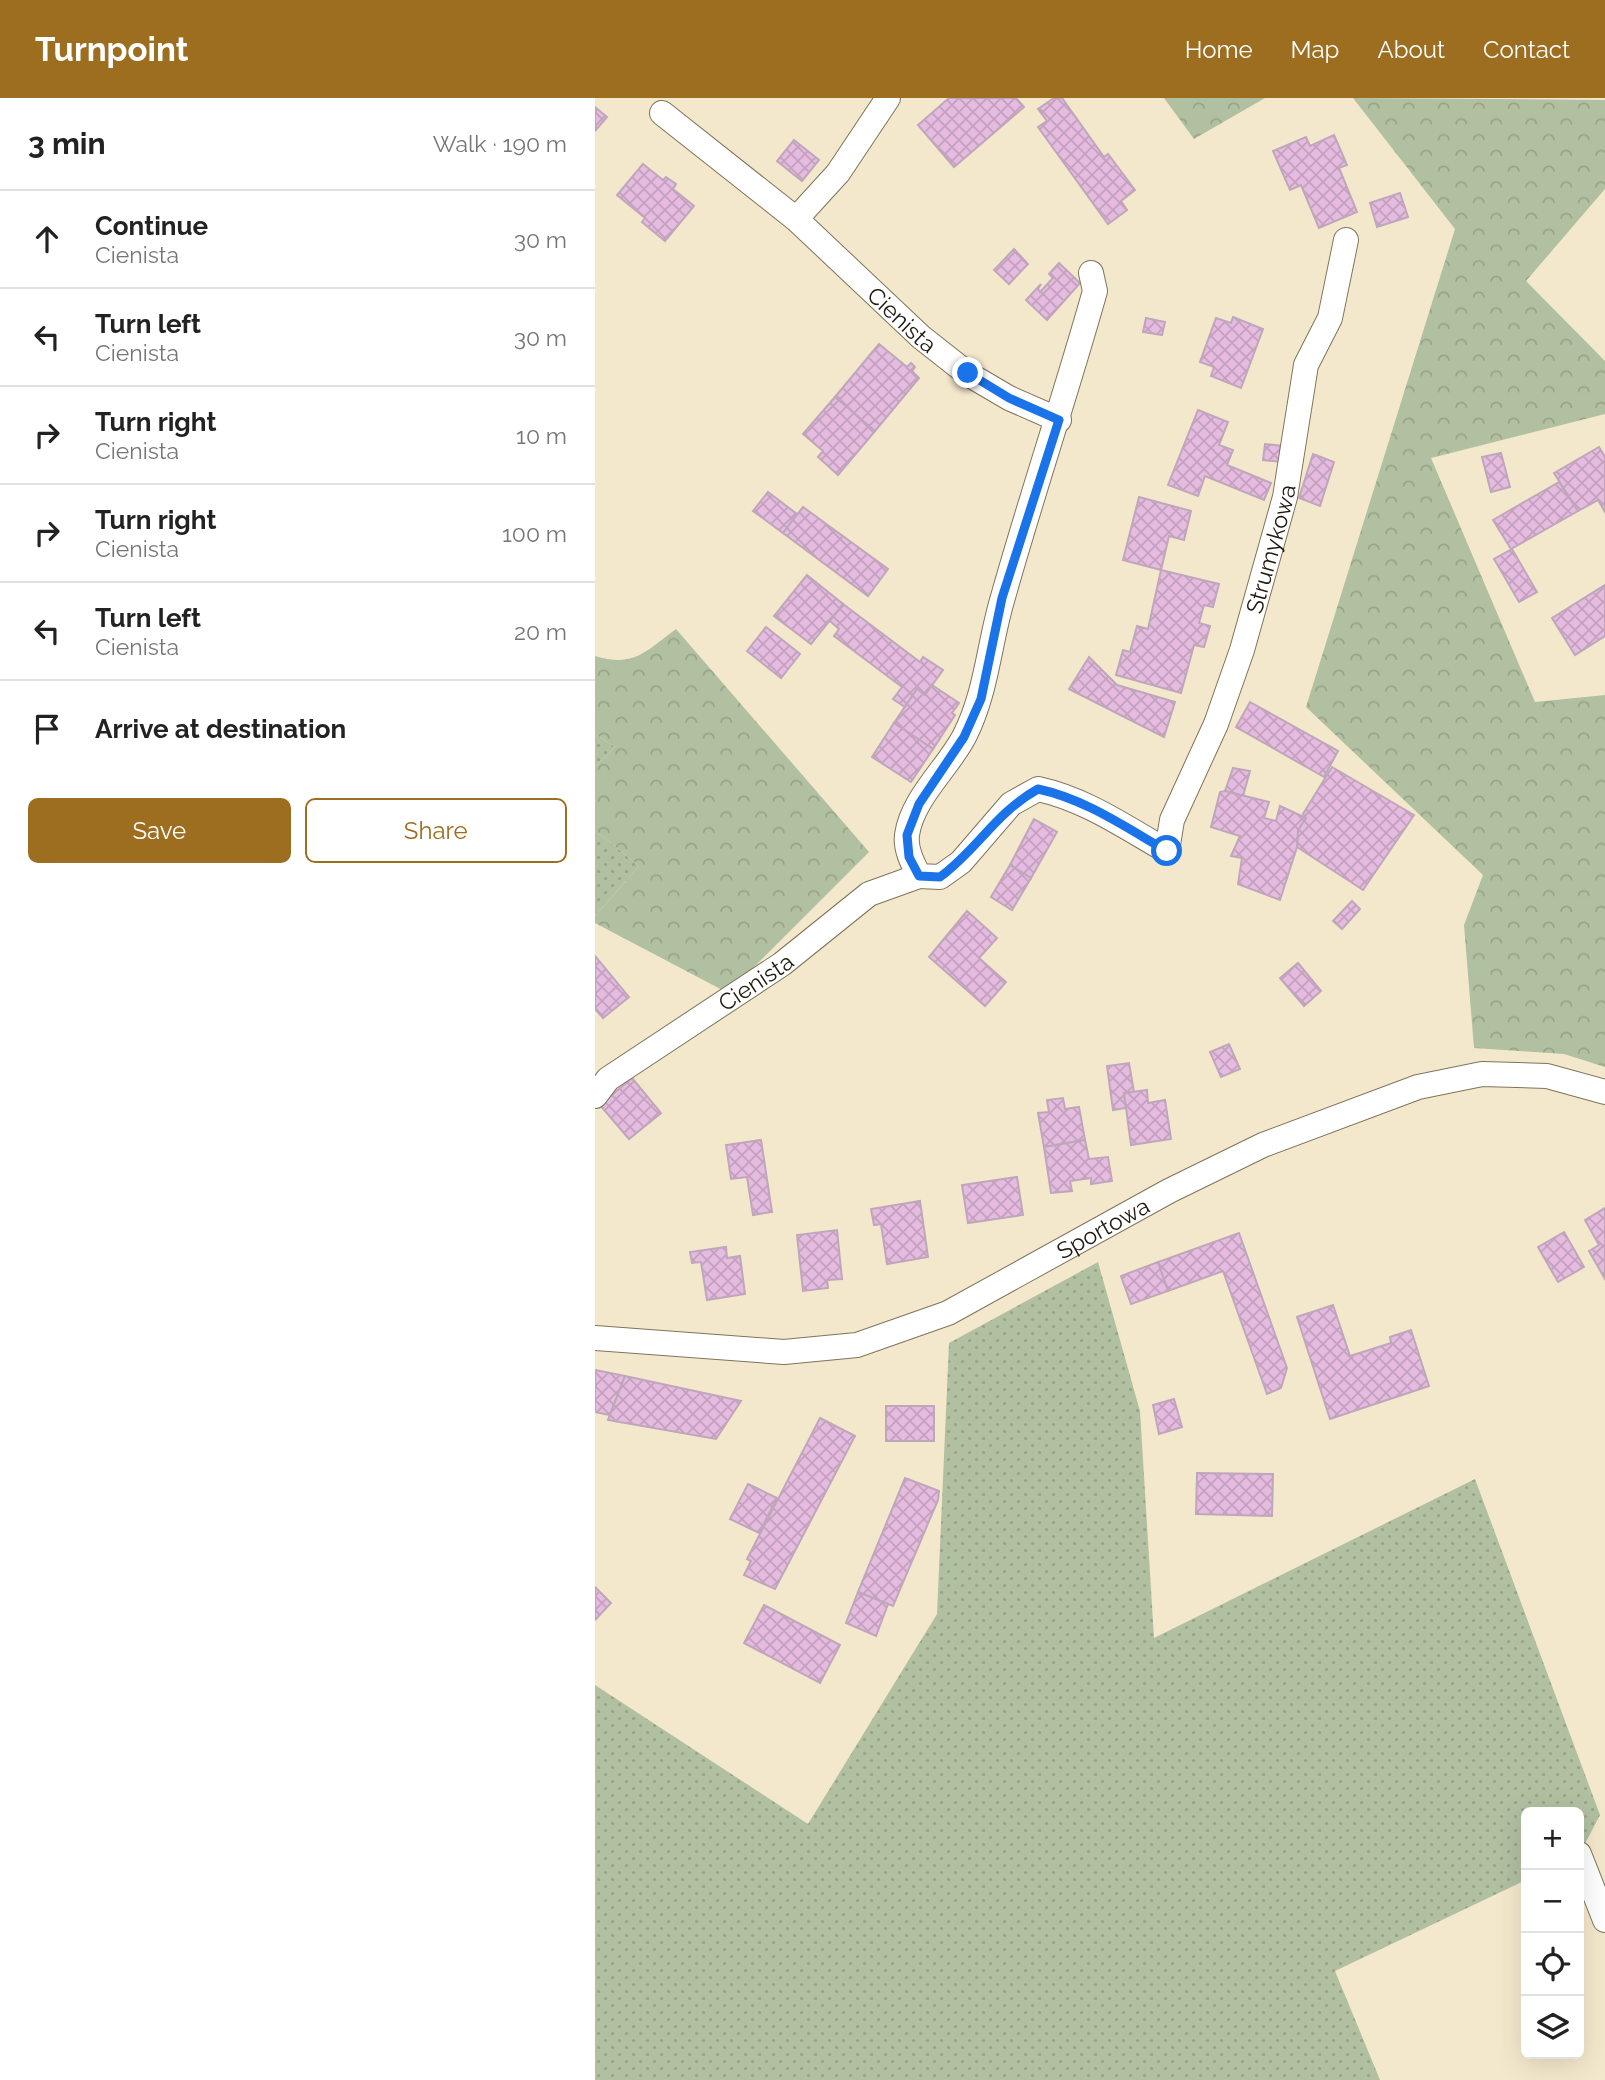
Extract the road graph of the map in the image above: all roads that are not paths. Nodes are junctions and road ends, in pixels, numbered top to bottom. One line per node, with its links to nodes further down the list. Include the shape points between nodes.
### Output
1 (888, 98): 3 (street, via 838,173)
2 (662, 113): 3 (street, Cienista)
3 (796, 219): 6 (street, Cienista, via 921,337 1009,398)
4 (1346, 240): 7 (street, Strumykowa, via 1330,318 1306,365 1285,497 1242,650 1216,724 1172,820)
5 (1091, 273): 6 (street, via 1095,291)
6 (1059, 420): 8 (street, via 1002,598 981,699 964,737 919,804 907,835 909,857)
7 (1167, 851): 8 (street, Cienista, via 1095,810 1038,789 1011,804 961,862 940,877)
8 (919, 876): 10 (street, Cienista, via 869,894 782,964 608,1079)
9 (1605, 1092): 11 (street, Sportowa, via 1547,1076 1495,1075 1419,1087 1263,1145 1169,1191 948,1313 857,1345 784,1352)
10 (595, 1096)
11 (595, 1338)
12 (1584, 1867): 13 (street)
13 (1605, 1920)

